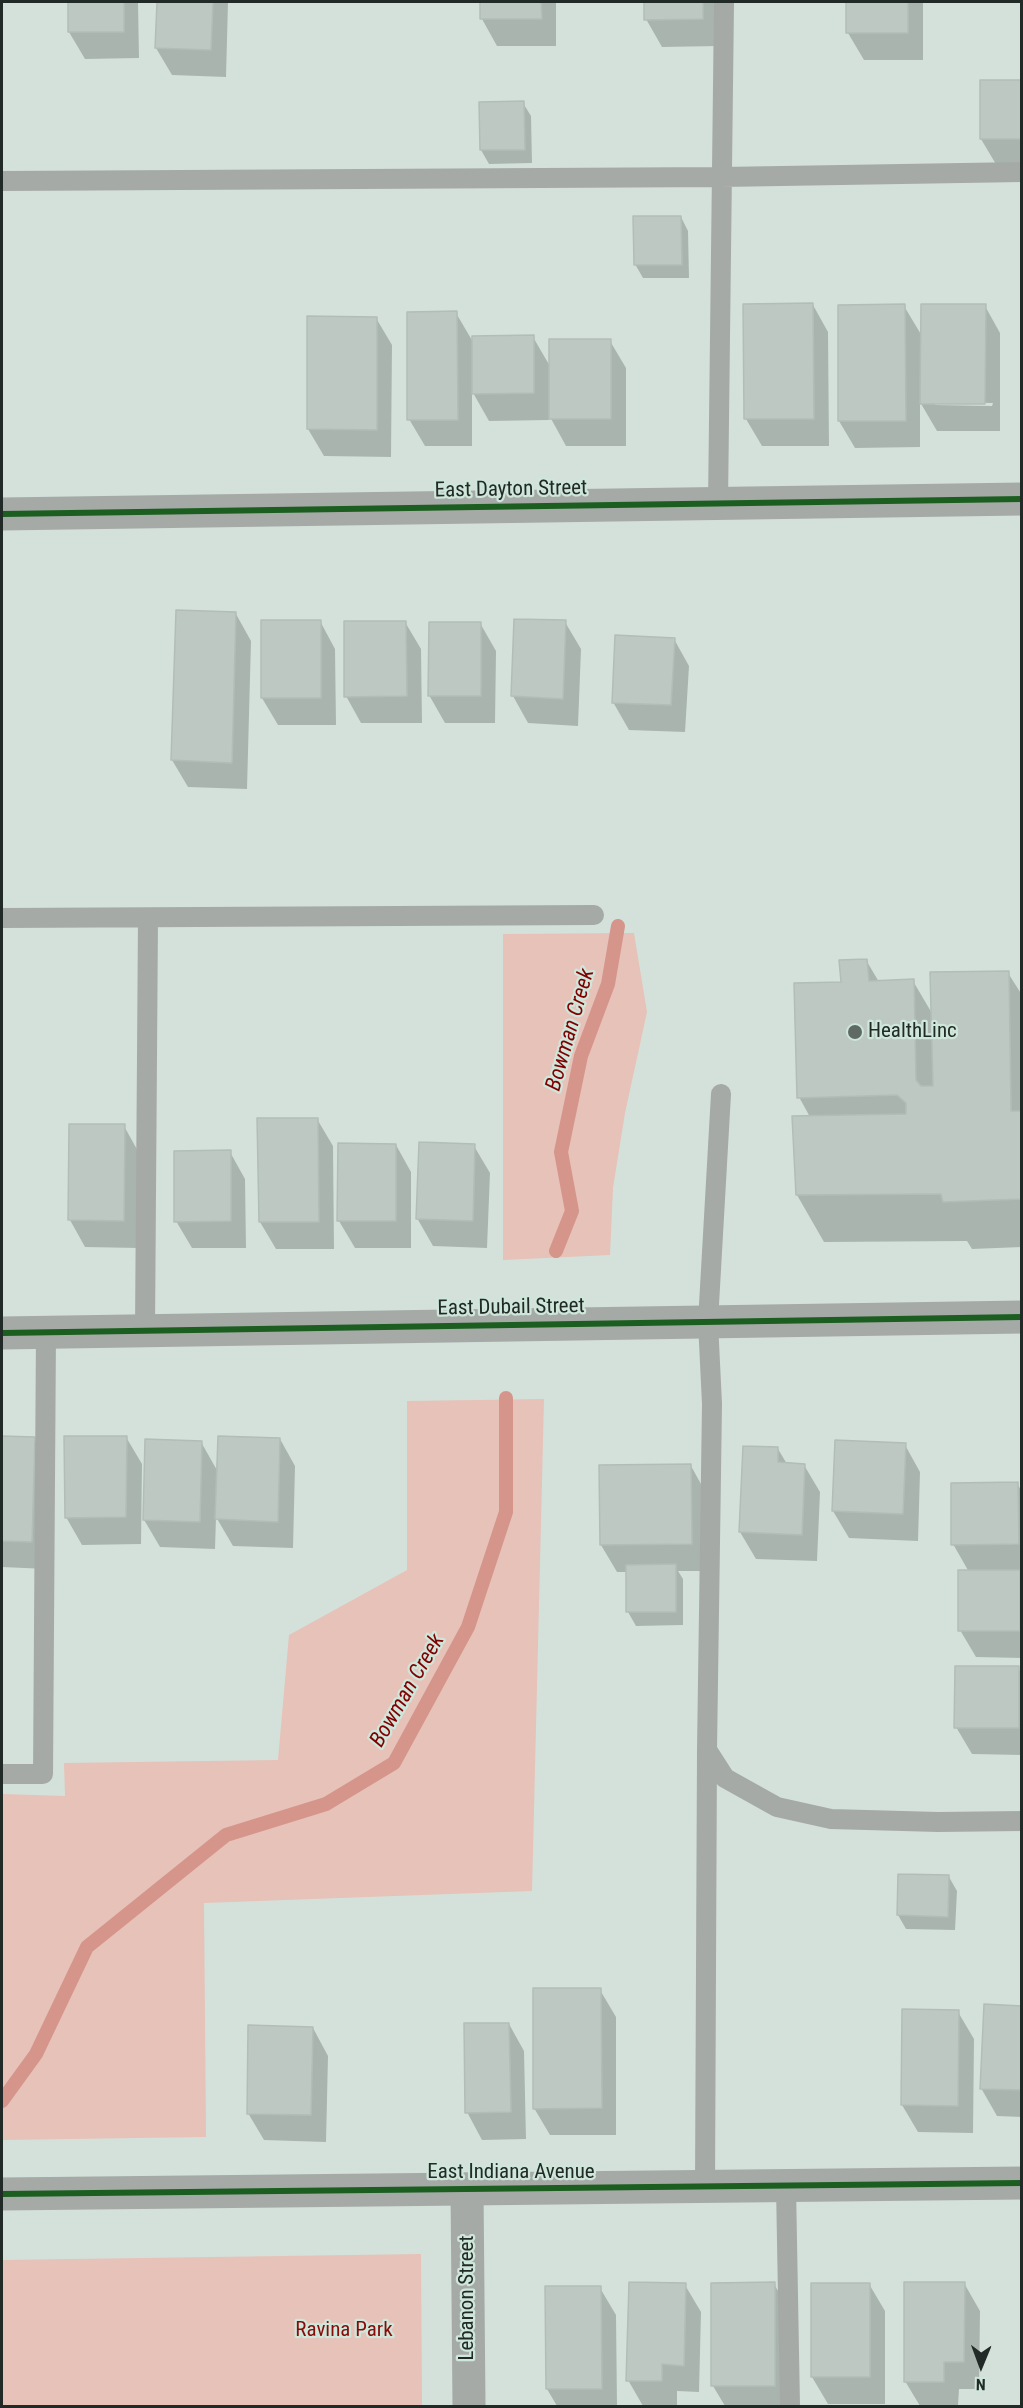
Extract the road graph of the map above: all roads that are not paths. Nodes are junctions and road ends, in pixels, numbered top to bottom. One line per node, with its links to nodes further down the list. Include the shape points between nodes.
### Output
1 (724, 2): 3 (lane)
2 (1022, 172): 3 (lane)
3 (721, 177): 4 (lane); 6 (lane)
4 (2, 181)
5 (1022, 499): 6 (street, East Dayton Street)
6 (718, 504): 7 (street, East Dayton Street)
7 (2, 514)
8 (594, 915): 10 (lane)
9 (2, 918): 10 (lane)
10 (148, 918): 14 (lane)
11 (721, 1094): 13 (lane)
12 (1022, 1317): 13 (street, East Dubail Street)
13 (708, 1322): 14 (street, East Dubail Street); 17 (lane, via 711,1404)
14 (145, 1330): 16 (street, East Dubail Street)
15 (2, 1332): 16 (street, East Dubail Street)
16 (46, 1332): 18 (lane, via 43,1774)
17 (707, 1750): 19 (lane, via 725,1778 777,1807 831,1819); 22 (lane)
18 (2, 1774)
19 (1022, 1821)
20 (1022, 2183): 21 (street, East Indiana Avenue)
21 (786, 2186): 22 (street, East Indiana Avenue); 26 (lane)
22 (705, 2188): 23 (street, East Indiana Avenue)
23 (467, 2189): 24 (street, East Indiana Avenue); 25 (street, Lebanon Street)
24 (2, 2194)
25 (469, 2406)
26 (790, 2406)

